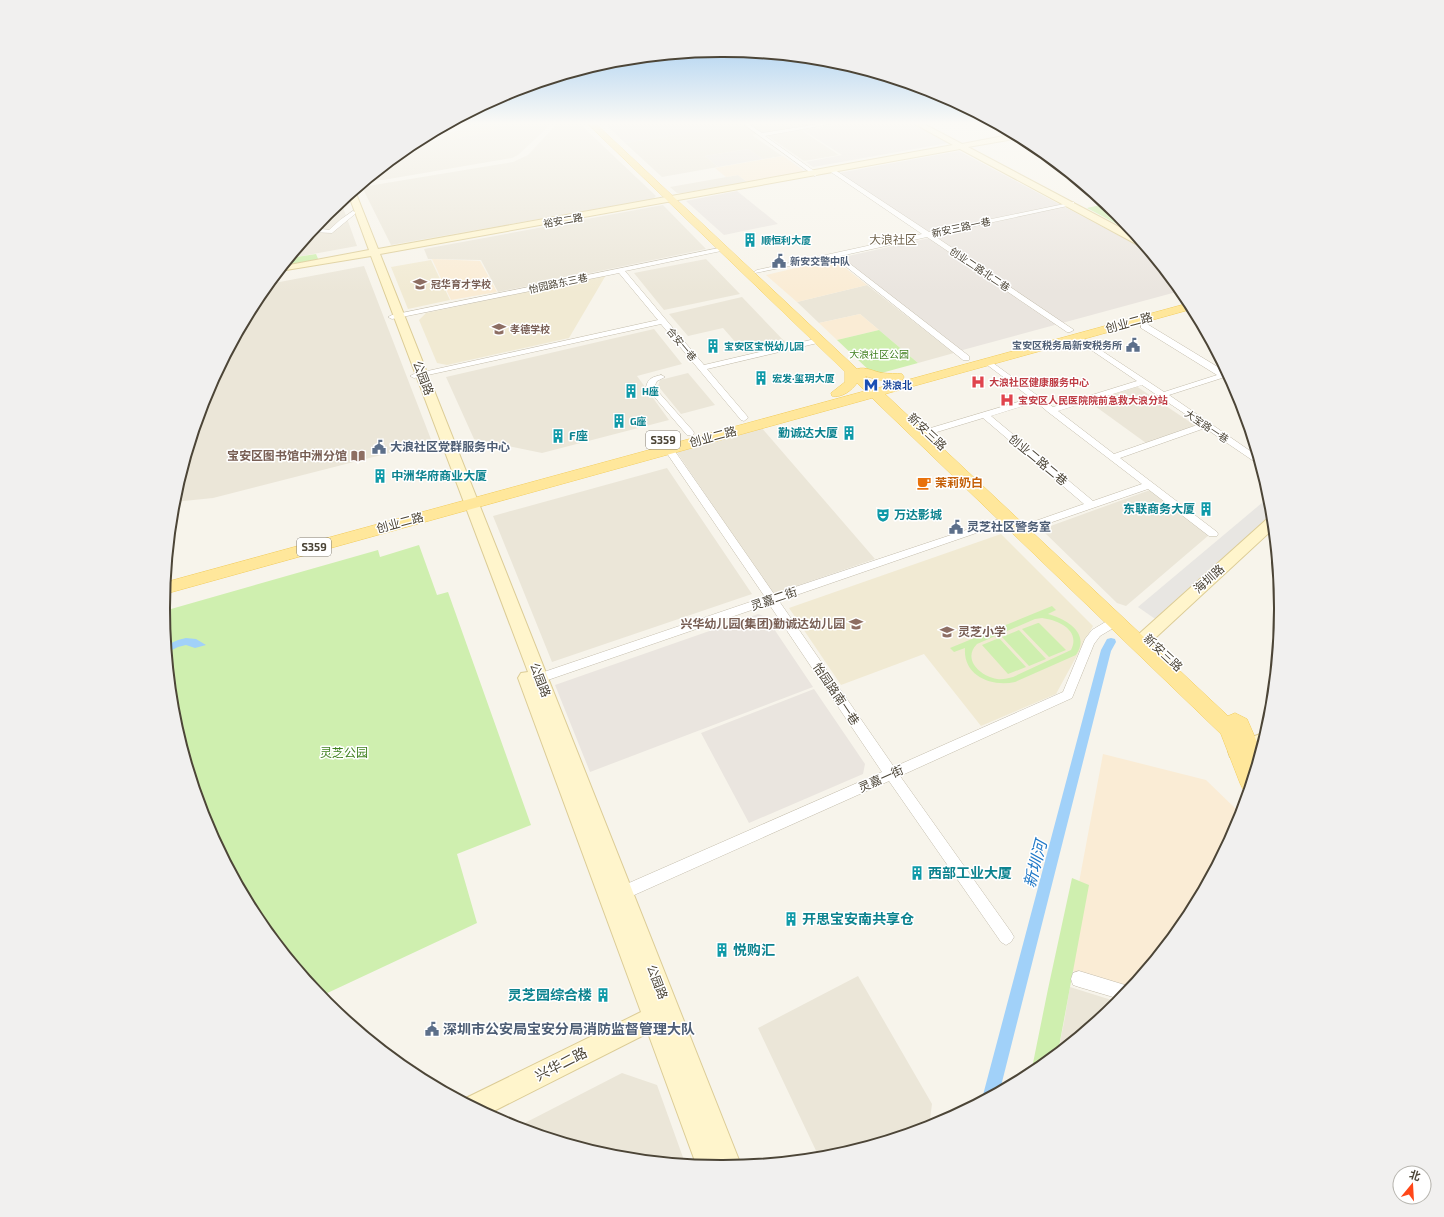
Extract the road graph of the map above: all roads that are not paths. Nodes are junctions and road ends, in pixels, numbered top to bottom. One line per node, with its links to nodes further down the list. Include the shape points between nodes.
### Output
1 (653, 180): 7 (main road, 新安三路)
2 (655, 180): 7 (main road, 新安三路)
3 (777, 180): 7 (main road, 裕安二路)
4 (846, 180): 13 (street, 创业二路北二巷)
5 (1025, 180): 9 (main road)
6 (354, 198): 16 (main road, 公园路)
7 (674, 199): 15 (main road, 新安三路); 16 (main road, 裕安二路); 21 (main road, 新安三路)
8 (349, 203): 10 (main road, 公园路)
9 (1070, 204): 12 (main road); 13 (street, 新安三路一巷); 14 (main road)
10 (353, 213): 11 (street, via 330,232); 16 (main road, 公园路)
11 (321, 231)
12 (1124, 231)
13 (929, 234): 17 (street, 新安三路一巷); 27 (street, 创业二路北二巷)
14 (1128, 236)
15 (724, 249): 19 (street, 怡园路东三巷); 28 (main road, 新安三路)
16 (372, 254): 18 (main road, 裕安二路); 20 (main road, 裕安二路); 24 (main road, 公园路)
17 (835, 255): 21 (street, 新安三路一巷); 29 (street)
18 (288, 268)
19 (620, 270): 24 (street, 怡园路东三巷); 25 (street, 合安一巷)
20 (286, 271)
21 (756, 272): 32 (main road, 新安三路)
22 (1180, 300): 27 (main road, 创业二路 / S359)
23 (1184, 308): 27 (main road, 创业二路 / S359)
24 (395, 316): 34 (main road, 公园路)
25 (663, 321): 31 (street, 合安一巷); 34 (street)
26 (1144, 326): 33 (street)
27 (1074, 334): 29 (main road, 创业二路 / S359); 30 (main road, 创业二路 / S359); 38 (street, 大宝路一巷)
28 (819, 340): 31 (street); 32 (main road, 新安三路)
29 (966, 358): 37 (main road, 创业二路 / S359)
30 (989, 362): 37 (main road, 创业二路 / S359); 42 (street)
31 (702, 368): 46 (street, 合安一巷)
32 (856, 370): 37 (main road); 39 (main road, 新安三路); 41 (main road)
33 (1220, 371)
34 (418, 375): 54 (main road, 公园路)
35 (1222, 375): 40 (street)
36 (661, 377): 49 (street, via 651,382 650,387)
37 (903, 380): 39 (main road, 创业二路 / S359); 43 (main road, via 898,394)
38 (1142, 382): 40 (street, 大宝路一巷); 44 (street)
39 (875, 388): 41 (main road, 创业二路 / S359); 43 (main road, 新安三路)
40 (1162, 395): 47 (street, 大宝路一巷)
41 (841, 397): 43 (main road); 46 (main road, 创业二路 / S359); 50 (main road, 创业二路 / S359)
42 (1037, 399): 44 (street); 45 (street)
43 (898, 410): 48 (main road, 新安三路); 56 (main road, 新安三路)
44 (1051, 410): 52 (street)
45 (985, 414): 48 (street); 55 (street, 创业二路二巷)
46 (744, 418): 49 (main road, 创业二路 / S359)
47 (1206, 425): 51 (street, 大宝路一巷); 52 (street)
48 (927, 432): 58 (main road, 新安三路)
49 (690, 433): 54 (main road, 创业二路 / S359)
50 (669, 449): 54 (main road, 创业二路 / S359); 62 (street, 怡园路南一巷)
51 (1252, 456)
52 (1113, 457): 53 (street)
53 (1149, 485): 55 (street); 59 (street)
54 (465, 500): 60 (main road, 创业二路 / S359); 61 (main road, 创业二路 / S359); 65 (main road, 公园路); 69 (main road, 公园路)
55 (1091, 505): 58 (street)
56 (1008, 519): 62 (street, 灵嘉二街); 63 (main road, 新安三路)
57 (1267, 526): 64 (main road, 海圳路)
58 (1028, 527): 64 (main road, 新安三路)
59 (1213, 534)
60 (172, 574)
61 (171, 586)
62 (772, 600): 65 (street, 灵嘉二街); 68 (street, 怡园路南一巷)
63 (1116, 621): 66 (main road, 新安三路); 68 (street, 灵嘉一街, via 1096,633 1090,642 1068,695)
64 (1146, 637): 66 (main road, 新安三路, via 1240,725)
65 (539, 678): 69 (main road, 公园路)
66 (1251, 750): 67 (main road)
67 (1251, 765)
68 (891, 774): 69 (street, 灵嘉一街); 70 (street, 怡园路南一巷)
69 (616, 896): 73 (main road, 公园路)
70 (1006, 936)
71 (1079, 979): 72 (street)
72 (1119, 991)
73 (661, 1014): 74 (main road, 兴华二路); 75 (main road, 公园路); 76 (main road, 公园路)
74 (481, 1104)
75 (708, 1160)
76 (725, 1160)

